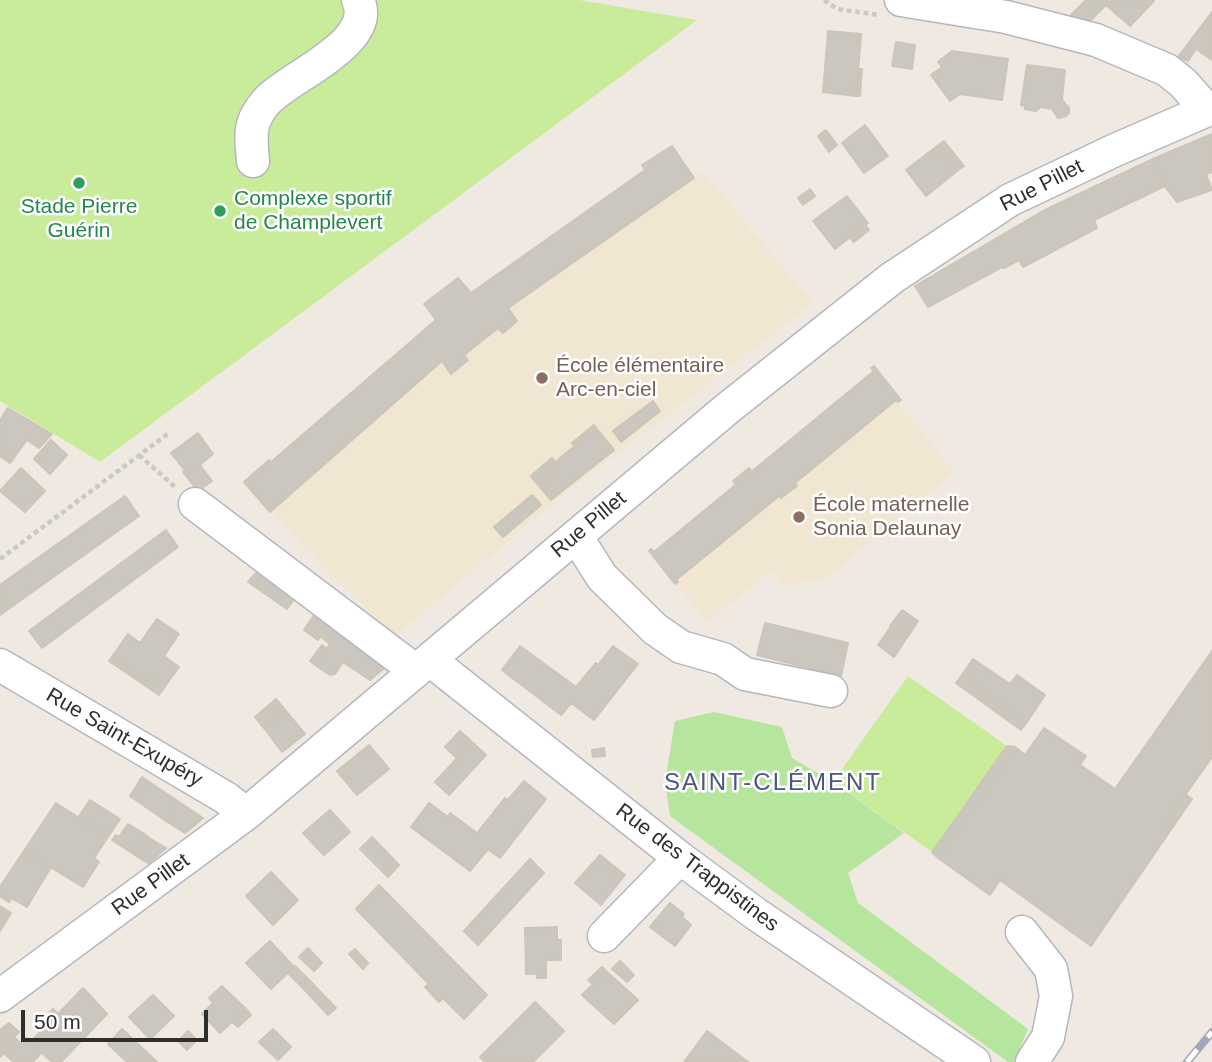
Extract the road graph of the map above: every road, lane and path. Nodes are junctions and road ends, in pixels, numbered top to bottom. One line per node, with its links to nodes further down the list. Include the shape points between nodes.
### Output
1 (358, 0): 4 (street, via 359,26 340,48 268,100 254,120)
2 (901, 0): 3 (street, via 1006,17 1096,40 1167,70)
3 (1210, 109): 8 (street, Rue Pillet, via 1010,200 955,235 892,278 728,408)
4 (253, 161)
5 (169, 433): 6 (path)
6 (139, 455): 7 (path); 9 (path)
7 (195, 504): 10 (street, Rue des Trappistines)
8 (576, 536): 10 (street, Rue Pillet); 12 (street, via 602,577 655,629 681,647 723,659 745,674)
9 (0, 559)
10 (423, 665): 13 (street, Rue Pillet); 14 (street, Rue des Trappistines)
11 (0, 666): 13 (street, Rue Saint-Exupéry)
12 (831, 691)
13 (246, 814): 17 (street, Rue Pillet)
14 (680, 858): 16 (street); 18 (street, Rue des Trappistines)
15 (1022, 932): 19 (street, via 1051,969 1056,996 1048,1037)
16 (604, 936)
17 (0, 996)
18 (974, 1062)
19 (1032, 1062)

